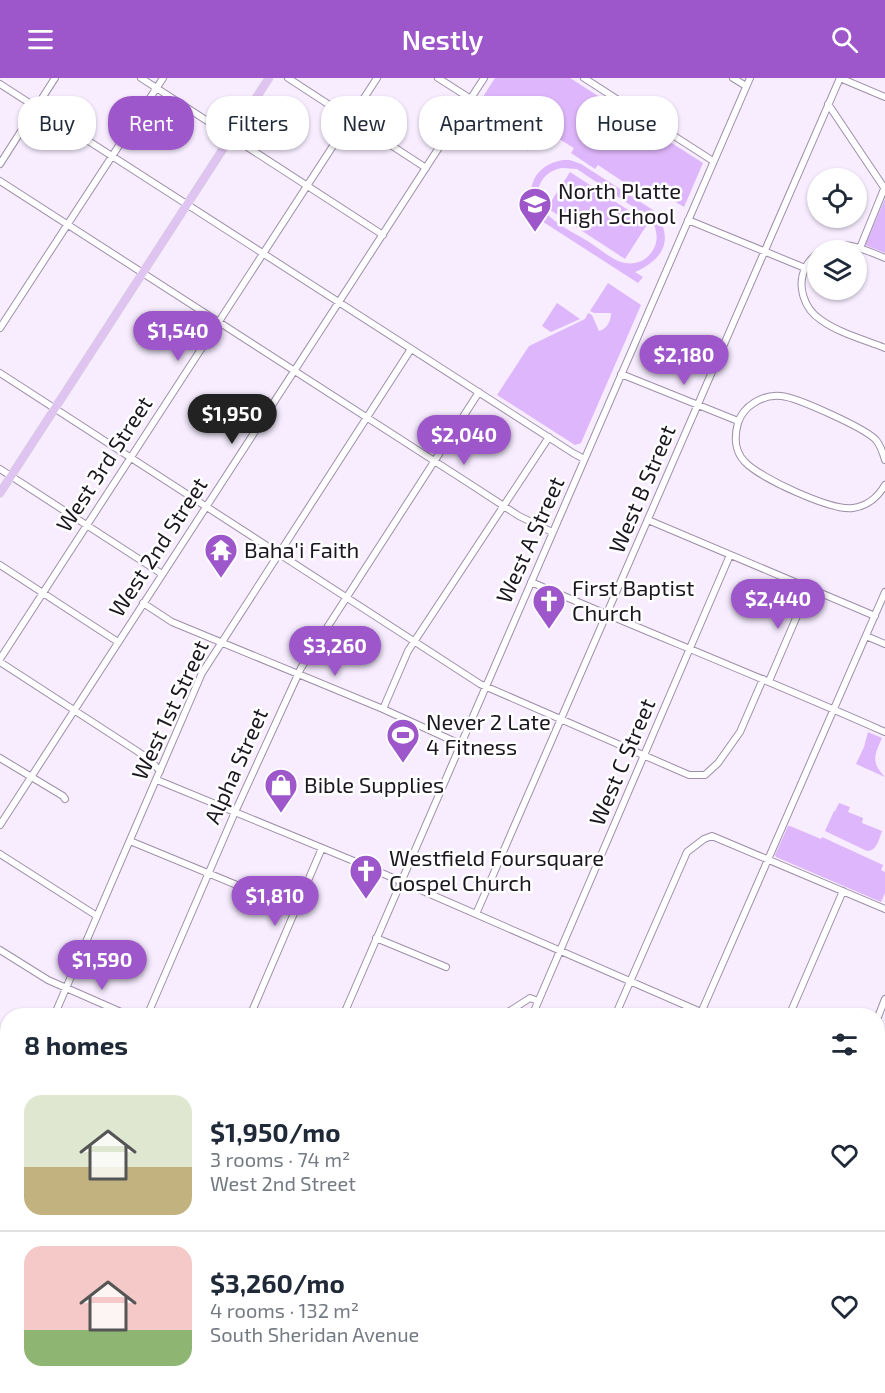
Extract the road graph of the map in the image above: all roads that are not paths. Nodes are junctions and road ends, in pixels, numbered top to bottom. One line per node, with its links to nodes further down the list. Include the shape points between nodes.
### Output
1 (55, 78): 17 (street)
2 (141, 78): 15 (street)
3 (163, 78): 15 (street)
4 (269, 78): 18 (main road)
5 (288, 78): 23 (street)
6 (377, 78): 19 (street, West 3rd Street)
7 (438, 78): 20 (street)
8 (484, 78): 21 (street, West 2nd Street)
9 (734, 78): 14 (street)
10 (750, 78): 14 (street, West A Street)
11 (840, 78): 22 (street); 24 (street, West B Street)
12 (589, 79): 34 (street)
13 (0, 84): 16 (street)
14 (746, 86): 34 (street, West A Street)
15 (156, 88): 25 (street); 33 (street)
16 (19, 96)
17 (43, 96)
18 (257, 96)
19 (365, 96)
20 (466, 96)
21 (473, 96)
22 (885, 97)
23 (321, 100)
24 (828, 104): 39 (street); 45 (street, West B Street)
25 (206, 120)
26 (18, 136): 35 (street)
27 (96, 146): 33 (street)
28 (222, 150): 40 (main road)
29 (252, 150): 38 (street)
30 (330, 150): 38 (street, West 3rd Street)
31 (398, 150): 36 (street)
32 (438, 150): 36 (street, West 2nd Street)
33 (112, 156): 40 (street); 42 (street)
34 (713, 161): 41 (street, West A Street)
35 (0, 164)
36 (426, 168): 43 (street, West 2nd Street)
37 (0, 181): 42 (street)
38 (307, 186): 43 (street); 47 (street, West 3rd Street)
39 (885, 189): 44 (street)
40 (187, 205): 47 (street); 51 (main road)
41 (688, 220): 45 (street); 59 (street, West A Street)
42 (67, 225): 51 (street); 54 (street)
43 (383, 235): 52 (street, West 2nd Street)
44 (863, 240)
45 (764, 251): 50 (street); 61 (street, West B Street)
46 (867, 251): 48 (street)
47 (263, 254): 52 (street); 53 (street, West 3rd Street)
48 (885, 258)
49 (807, 266): 50 (street)
50 (805, 268): 56 (street, via 801,285 812,313 827,324)
51 (143, 273): 53 (street); 62 (main road)
52 (339, 303): 55 (street); 57 (street, West 2nd Street)
53 (218, 322): 57 (street); 66 (street, West 3rd Street)
54 (0, 328)
55 (411, 348): 60 (street); 63 (street, West 1st Street)
56 (885, 348)
57 (294, 372): 63 (street); 74 (street, West 2nd Street)
58 (0, 373): 62 (street)
59 (621, 374): 61 (street); 67 (street, West A Street)
60 (479, 392): 65 (street); 69 (street, Alpha Street)
61 (697, 405): 64 (street); 76 (street, West B Street)
62 (55, 409): 66 (street); 71 (main road)
63 (367, 418): 69 (street); 79 (street, West 1st Street)
64 (738, 421): 68 (street, via 755,402 782,396 867,432 877,441); 72 (street, via 735,435 743,461 761,475 802,494 829,505 852,508 871,501)
65 (549, 437): 67 (street); 75 (street)
66 (130, 457): 74 (street); 77 (street, West 3rd Street)
67 (584, 459): 78 (street, West A Street)
68 (885, 460)
69 (434, 461): 75 (street); 87 (street, Alpha Street)
70 (0, 470): 71 (street)
71 (11, 477): 73 (main road); 77 (street)
72 (885, 485)
73 (0, 493)
74 (207, 506): 79 (street); 82 (street, West 2nd Street)
75 (504, 506): 78 (street); 94 (street)
76 (648, 520): 80 (street); 89 (street, West B Street)
77 (86, 525): 82 (street); 86 (street, West 3rd Street)
78 (552, 532): 83 (street, West A Street)
79 (279, 554): 87 (street); 93 (street, West 1st Street)
80 (730, 555): 84 (street); 96 (street, West C Street)
81 (0, 565): 86 (street)
82 (162, 574): 88 (street, West 2nd Street)
83 (531, 582): 89 (street); 100 (street, West A Street)
84 (809, 588): 90 (street); 99 (street)
85 (885, 592): 90 (street)
86 (42, 593): 92 (street); 97 (street, West 3rd Street)
87 (347, 597): 94 (street); 98 (street, Alpha Street)
88 (143, 603): 92 (street, West 2nd Street); 93 (street, via 172,622)
89 (607, 616): 96 (street); 104 (street, West B Street)
90 (875, 616): 91 (street)
91 (866, 636): 95 (street); 101 (street)
92 (118, 642): 102 (street, West 2nd Street)
93 (221, 642): 98 (street); 109 (street, West 1st Street, via 202,673)
94 (415, 642): 100 (street); 103 (street)
95 (885, 644)
96 (690, 650): 99 (street); 107 (street, West C Street)
97 (0, 661): 102 (street)
98 (298, 674): 103 (street); 113 (street, Alpha Street)
99 (766, 680): 101 (street); 107 (street, via 740,732 705,775 689,776)
100 (485, 686): 104 (street); 106 (street, West A Street)
101 (834, 709): 105 (street); 118 (street)
102 (74, 710): 109 (street, via 150,760); 110 (street, West 2nd Street)
103 (383, 710): 106 (street)
104 (561, 719): 107 (street); 124 (street, West B Street)
105 (885, 732)
106 (460, 744): 120 (street, West A Street)
107 (645, 756): 128 (street, West C Street)
108 (0, 758): 110 (street)
109 (160, 771): 111 (street, West 1st Street)
110 (31, 777): 112 (street); 114 (street, West 2nd Street)
111 (156, 780): 113 (street); 115 (street, West 1st Street)
112 (65, 800)
113 (235, 812): 116 (street); 119 (street, Alpha Street)
114 (0, 825)
115 (130, 841): 119 (street); 125 (street, West 1st Street)
116 (322, 848): 120 (street); 122 (street)
117 (0, 854): 125 (street)
118 (768, 859): 121 (street); 130 (street, via 712,836 687,852); 142 (street)
119 (208, 874): 122 (street); 135 (street, Alpha Street)
120 (400, 881): 124 (street); 126 (street, West A Street)
121 (843, 891): 123 (street); 143 (street)
122 (296, 909): 136 (street)
123 (885, 909)
124 (476, 914): 128 (street)
125 (97, 916): 131 (street, West 1st Street)
126 (376, 938): 129 (street); 137 (street, West A Street)
127 (0, 950): 131 (street)
128 (560, 950): 130 (street); 132 (street, West C Street)
129 (446, 967)
130 (630, 981): 140 (street); 141 (street)
131 (66, 988): 133 (street, West 1st Street); 134 (street)
132 (538, 1001): 138 (street, via 530,998); 139 (street, West C Street)
133 (57, 1008)
134 (112, 1008)
135 (150, 1008)
136 (253, 1008)
137 (346, 1008)
138 (514, 1008)
139 (535, 1008)
140 (618, 1008)
141 (688, 1008)
142 (704, 1008)
143 (792, 1008)

